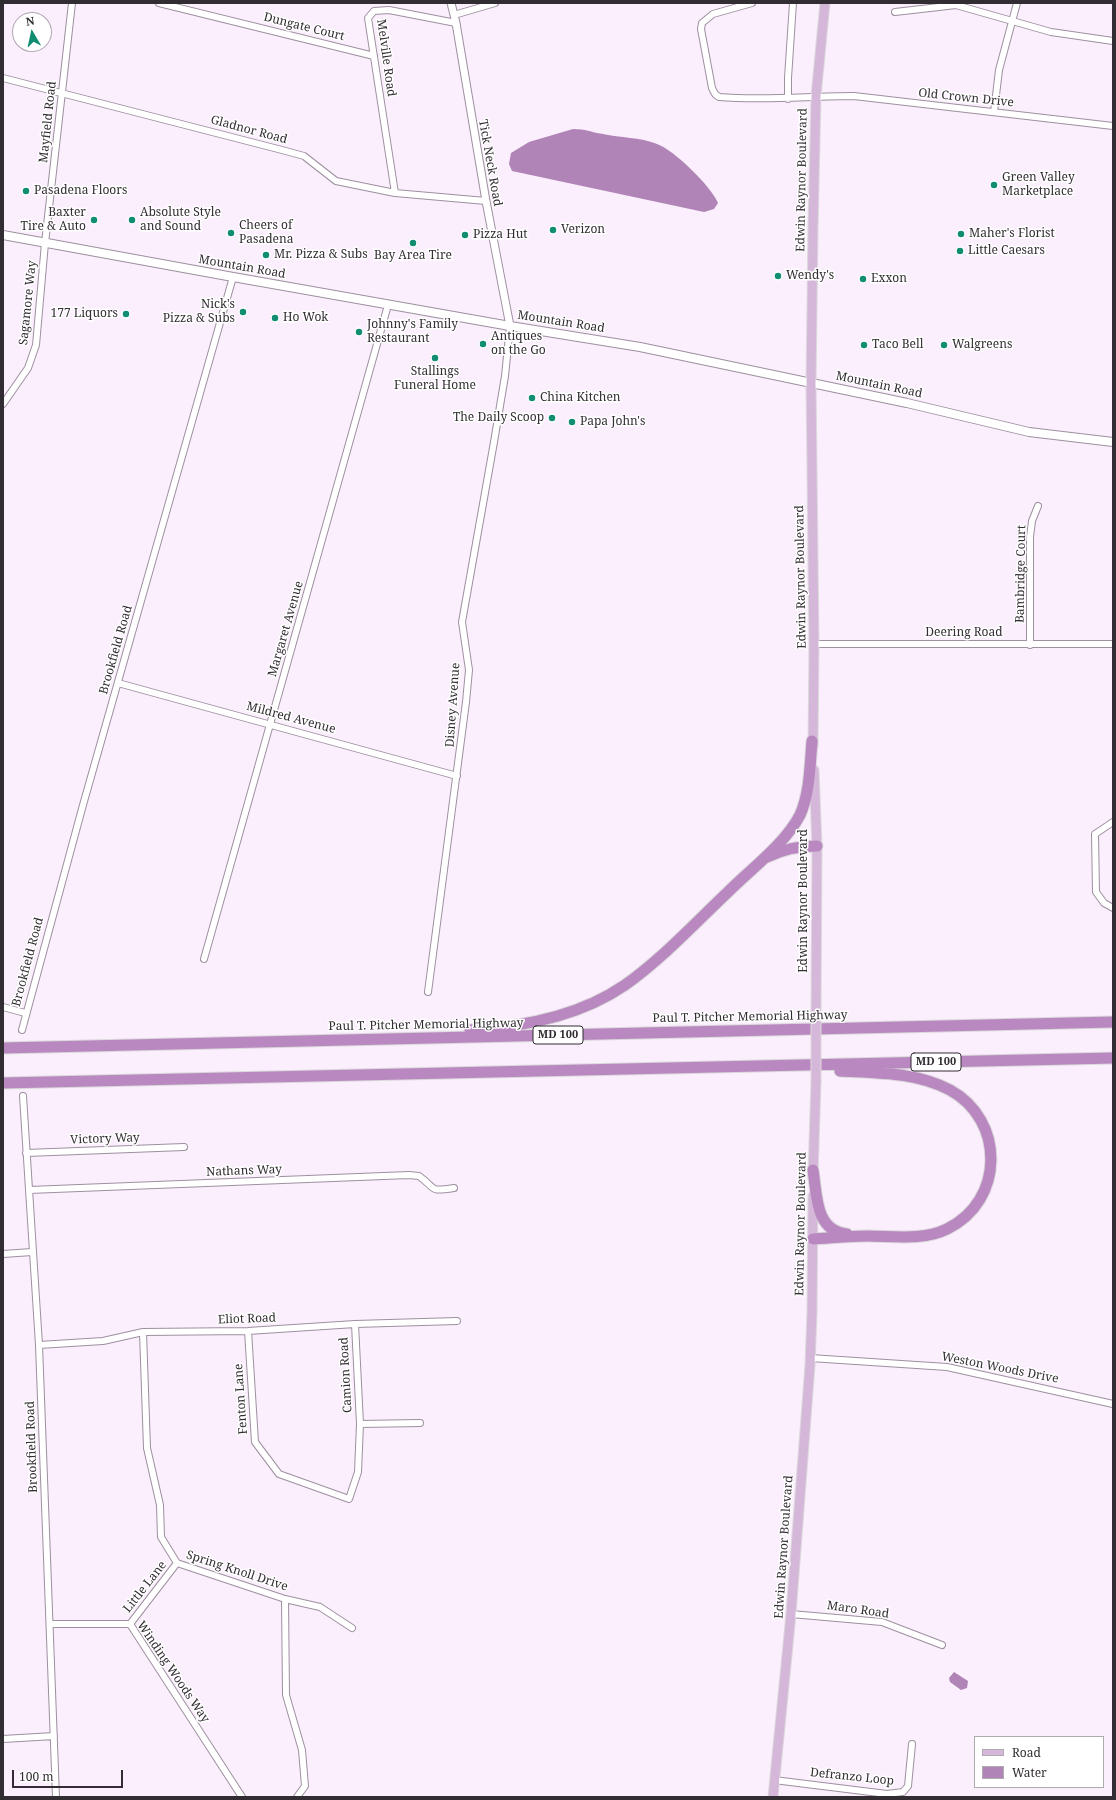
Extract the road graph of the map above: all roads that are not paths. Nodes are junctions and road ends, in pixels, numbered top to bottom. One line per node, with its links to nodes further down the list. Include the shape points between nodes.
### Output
1 (72, 3): 16 (street, Mayfield Road)
2 (159, 3): 14 (street, Dungate Court)
3 (451, 3): 10 (street, Tick Neck Road)
4 (495, 3): 10 (street)
5 (752, 3): 18 (street, Old Crown Drive, via 713,14 702,23 714,94 728,98)
6 (793, 3): 18 (street)
7 (824, 3): 17 (main road, Edwin Raynor Boulevard)
8 (1017, 3): 11 (street)
9 (895, 12): 11 (street, via 956,6)
10 (454, 15): 12 (street, Tick Neck Road)
11 (1011, 21): 13 (street, via 1051,32); 19 (street, via 999,70)
12 (456, 23): 14 (street, Melville Road, via 389,10 374,11 368,18); 22 (street, Tick Neck Road)
13 (1113, 41)
14 (374, 56): 21 (street, Melville Road)
15 (3, 78): 16 (street, Gladnor Road)
16 (62, 93): 21 (street, Gladnor Road, via 304,156 336,181); 24 (street, Mayfield Road)
17 (816, 96): 18 (street, Old Crown Drive); 19 (street, Old Crown Drive, via 854,96); 28 (main road, Edwin Raynor Boulevard)
18 (788, 99)
19 (994, 112): 20 (street, Old Crown Drive)
20 (1113, 126)
21 (395, 193): 22 (street, Gladnor Road)
22 (486, 201): 27 (street, Tick Neck Road)
23 (3, 235): 24 (main road, Mountain Road)
24 (45, 243): 25 (main road, Mountain Road); 29 (street, Sagamore Way, via 36,345 28,368)
25 (233, 277): 26 (main road, Mountain Road); 35 (street, Brookfield Road)
26 (388, 305): 27 (main road, Mountain Road); 36 (street, Margaret Avenue)
27 (510, 326): 28 (main road, Mountain Road, via 640,347); 38 (street, Disney Avenue, via 505,376 462,622 469,670)
28 (811, 383): 30 (main road, Mountain Road, via 1029,432); 32 (main road, Edwin Raynor Boulevard)
29 (3, 404)
30 (1113, 442)
31 (1038, 506): 33 (street, Bambridge Court, via 1032,521 1030,537)
32 (814, 644): 33 (street, Deering Road); 37 (main road, Edwin Raynor Boulevard)
33 (1030, 644): 34 (street, Deering Road)
34 (1113, 644)
35 (118, 683): 36 (street, Mildred Avenue); 46 (street, Brookfield Road)
36 (270, 724): 38 (street, Mildred Avenue); 43 (street, Margaret Avenue)
37 (812, 741): 40 (main road, Edwin Raynor Boulevard); 41 (highway, via 806,794 801,813 794,825)
38 (457, 776): 44 (street, Disney Avenue)
39 (1113, 822): 42 (street, via 1095,834 1096,892 1104,903)
40 (817, 846): 41 (highway, via 786,850); 57 (main road, Edwin Raynor Boulevard, bridge)
41 (761, 860): 49 (highway, via 648,966 624,985 600,999 558,1016 527,1024 475,1030)
42 (1113, 908)
43 (204, 959)
44 (428, 992)
45 (3, 1007): 46 (street)
46 (25, 1013): 48 (street, Brookfield Road)
47 (1113, 1022): 49 (highway, Paul T. Pitcher Memorial Highway / MD 100)
48 (22, 1030)
49 (206, 1044): 50 (highway, Paul T. Pitcher Memorial Highway / MD 100)
50 (3, 1048)
51 (1113, 1058): 52 (highway, MD 100)
52 (760, 1067): 53 (highway, MD 100); 60 (highway, via 916,1078 934,1082 964,1099 985,1125 992,1158 990,1174 980,1199 961,1221 936,1234 920,1237)
53 (3, 1083)
54 (22, 1096): 56 (street, Brookfield Road)
55 (184, 1147): 56 (street, Victory Way)
56 (26, 1153): 59 (street, Brookfield Road)
57 (813, 1170): 60 (highway, via 824,1223 839,1233); 61 (main road, Edwin Raynor Boulevard)
58 (454, 1188): 59 (street, Nathans Way, via 437,1191 419,1176 410,1175)
59 (29, 1190): 62 (street, Brookfield Road)
60 (865, 1236): 61 (highway)
61 (813, 1239): 69 (main road, Edwin Raynor Boulevard)
62 (32, 1252): 63 (street); 68 (street, Brookfield Road)
63 (3, 1254)
64 (457, 1321): 65 (street, Eliot Road)
65 (355, 1324): 67 (street, Eliot Road); 72 (street, Camion Road)
66 (142, 1332): 67 (street, Eliot Road); 68 (street, Eliot Road, via 103,1341); 73 (street, Spring Knoll Drive, via 146,1448 160,1505 161,1537)
67 (248, 1332): 72 (street, Fenton Lane, via 255,1442 279,1474 349,1498 358,1472)
68 (39, 1345): 76 (street, Brookfield Road)
69 (810, 1358): 70 (street, Weston Woods Drive, via 948,1367); 75 (main road, Edwin Raynor Boulevard)
70 (1113, 1404)
71 (420, 1423): 72 (street)
72 (360, 1424)
73 (178, 1563): 74 (street, Spring Knoll Drive); 77 (street, Little Lane)
74 (285, 1599): 78 (street, Spring Knoll Drive, via 320,1607); 86 (street, via 286,1696 302,1750 305,1786)
75 (791, 1614): 79 (street, Maro Road, via 882,1622); 83 (main road, Edwin Raynor Boulevard)
76 (51, 1624): 77 (street, Winding Woods Way); 80 (street, Brookfield Road)
77 (130, 1624): 85 (street, Winding Woods Way)
78 (352, 1628)
79 (942, 1646)
80 (54, 1736): 81 (street); 84 (street, Brookfield Road)
81 (3, 1739)
82 (912, 1744): 83 (street, Defranzo Loop, via 908,1786 903,1792 887,1794)
83 (774, 1780): 87 (main road, Edwin Raynor Boulevard)
84 (56, 1797)
85 (242, 1797)
86 (297, 1797)
87 (772, 1797)

